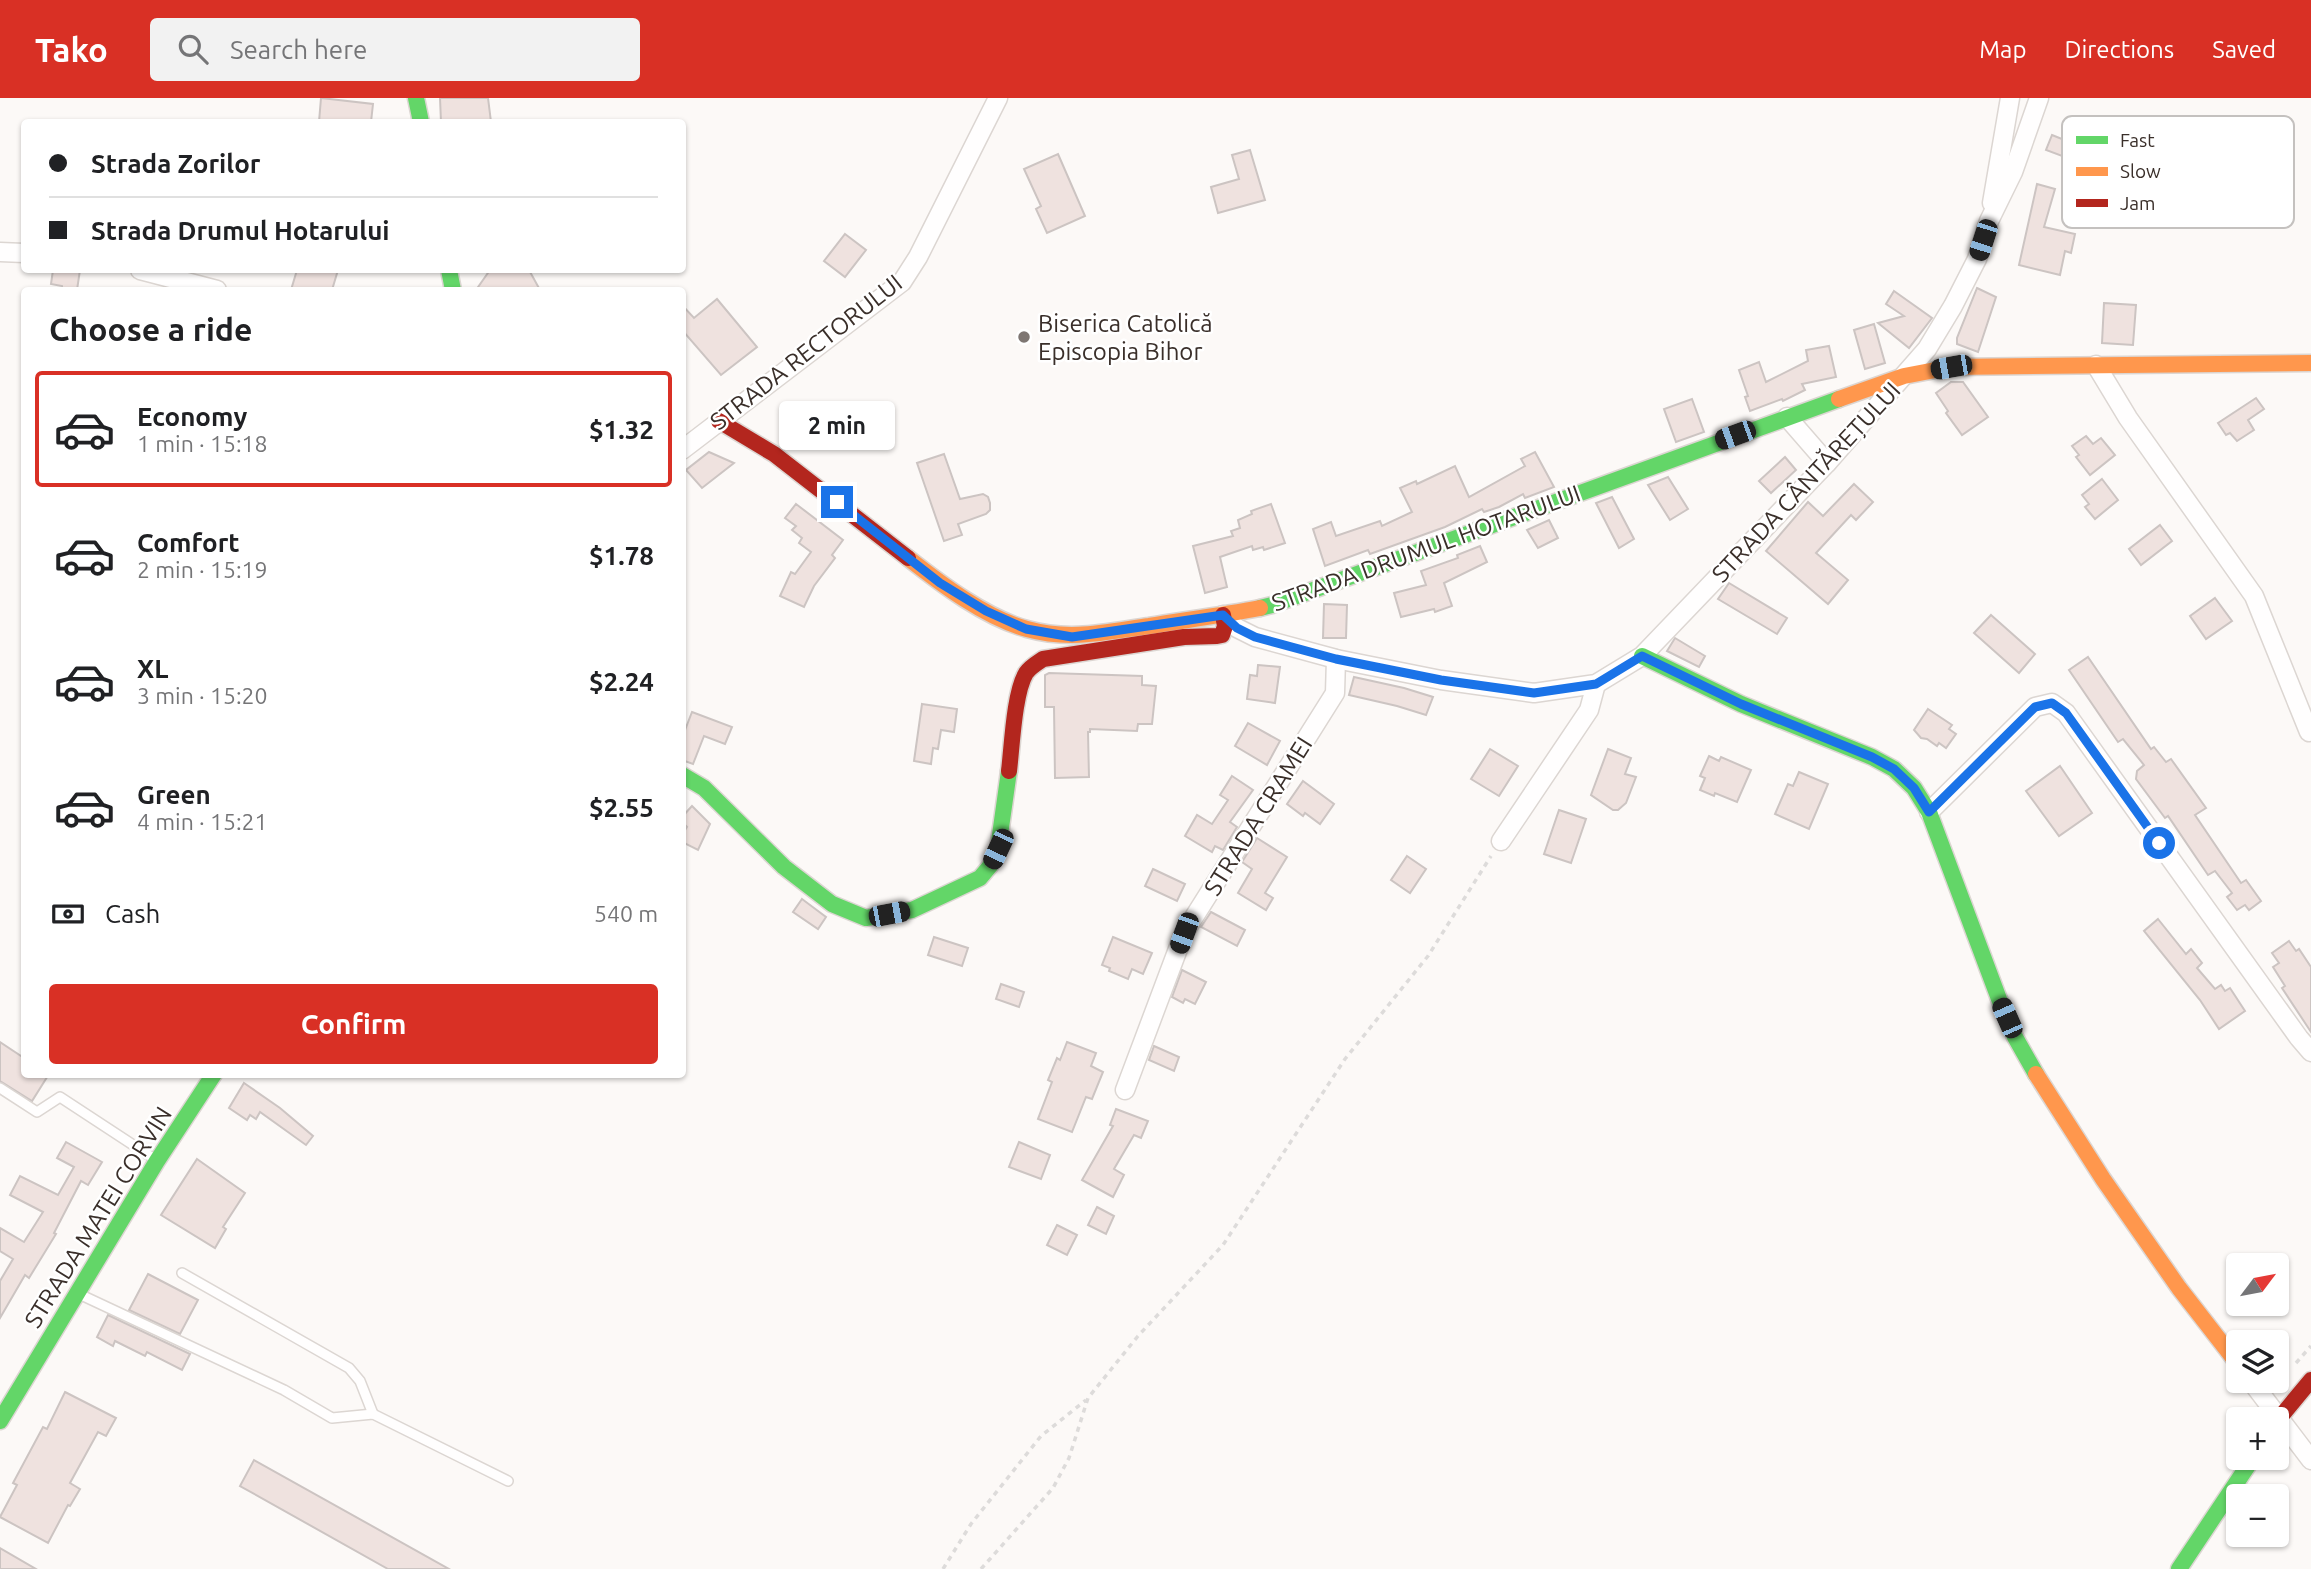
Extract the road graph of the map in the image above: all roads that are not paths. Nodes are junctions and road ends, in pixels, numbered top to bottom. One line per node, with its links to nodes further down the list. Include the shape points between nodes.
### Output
1 (416, 98): 5 (street)
2 (998, 98): 15 (street, STRADA RECTORULUI, via 902,282)
3 (2010, 98): 6 (street, STRADA CÂNTĂREȚULUI)
4 (2039, 98): 6 (street, STRADA CÂNTĂREȚULUI, via 2013,172)
5 (420, 119)
6 (1989, 221): 13 (street, STRADA CÂNTĂREȚULUI, via 1954,306)
7 (0, 252): 8 (street)
8 (21, 253)
9 (152, 273): 10 (street)
10 (205, 287)
11 (2311, 363): 12 (street, STRADA DRUMUL HOTARULUI)
12 (2096, 365): 13 (street, STRADA DRUMUL HOTARULUI, via 1951,367); 22 (street, via 2128,418 2254,596)
13 (1904, 376): 14 (street, STRADA DRUMUL HOTARULUI); 17 (street, STRADA CÂNTĂREȚULUI)
14 (1787, 416): 17 (street); 18 (street, STRADA DRUMUL HOTARULUI, via 1272,605)
15 (719, 421): 16 (street, STRADA RECTORULUI); 18 (street, STRADA DRUMUL HOTARULUI, via 774,454 940,583 1026,629 1072,637)
16 (686, 447)
17 (1827, 463): 19 (street, STRADA CÂNTĂREȚULUI)
18 (1223, 615): 20 (street, STRADA CÂNTĂREȚULUI, via 1255,637); 23 (street, via 1222,635 1213,638 1170,639 1043,659 1031,665 1019,698 998,849 990,866 981,878 912,910 866,918 832,904 784,867 704,788)
19 (1642, 656): 21 (street, STRADA CÂNTĂREȚULUI); 24 (street, via 1741,704 1872,757 1914,788)
20 (1336, 659): 21 (street, STRADA CÂNTĂREȚULUI, via 1534,693); 29 (street, STRADA CRAMEI, via 1335,693 1184,933)
21 (1596, 684): 25 (street, via 1589,710)
22 (2309, 732)
23 (686, 777)
24 (1929, 812): 26 (street, via 2035,707 2052,703 2066,713); 33 (street, via 2015,1037 2103,1179)
25 (1501, 841)
26 (2311, 1052)
27 (211, 1078): 30 (street, STRADA MATEI CORVIN)
28 (0, 1088): 30 (lane, via 37,1112 60,1097)
29 (1125, 1090)
30 (157, 1161): 32 (street, STRADA MATEI CORVIN)
31 (182, 1273): 36 (lane, via 349,1368 360,1381)
32 (77, 1294): 36 (lane, via 284,1390 332,1418); 37 (street, STRADA MATEI CORVIN)
33 (2226, 1349)
34 (2311, 1380): 35 (street)
35 (2288, 1407)
36 (373, 1414): 41 (lane)
37 (0, 1421)
38 (2289, 1433): 39 (street)
39 (2311, 1460)
40 (2245, 1470): 42 (street)
41 (508, 1481)
42 (2179, 1569)

